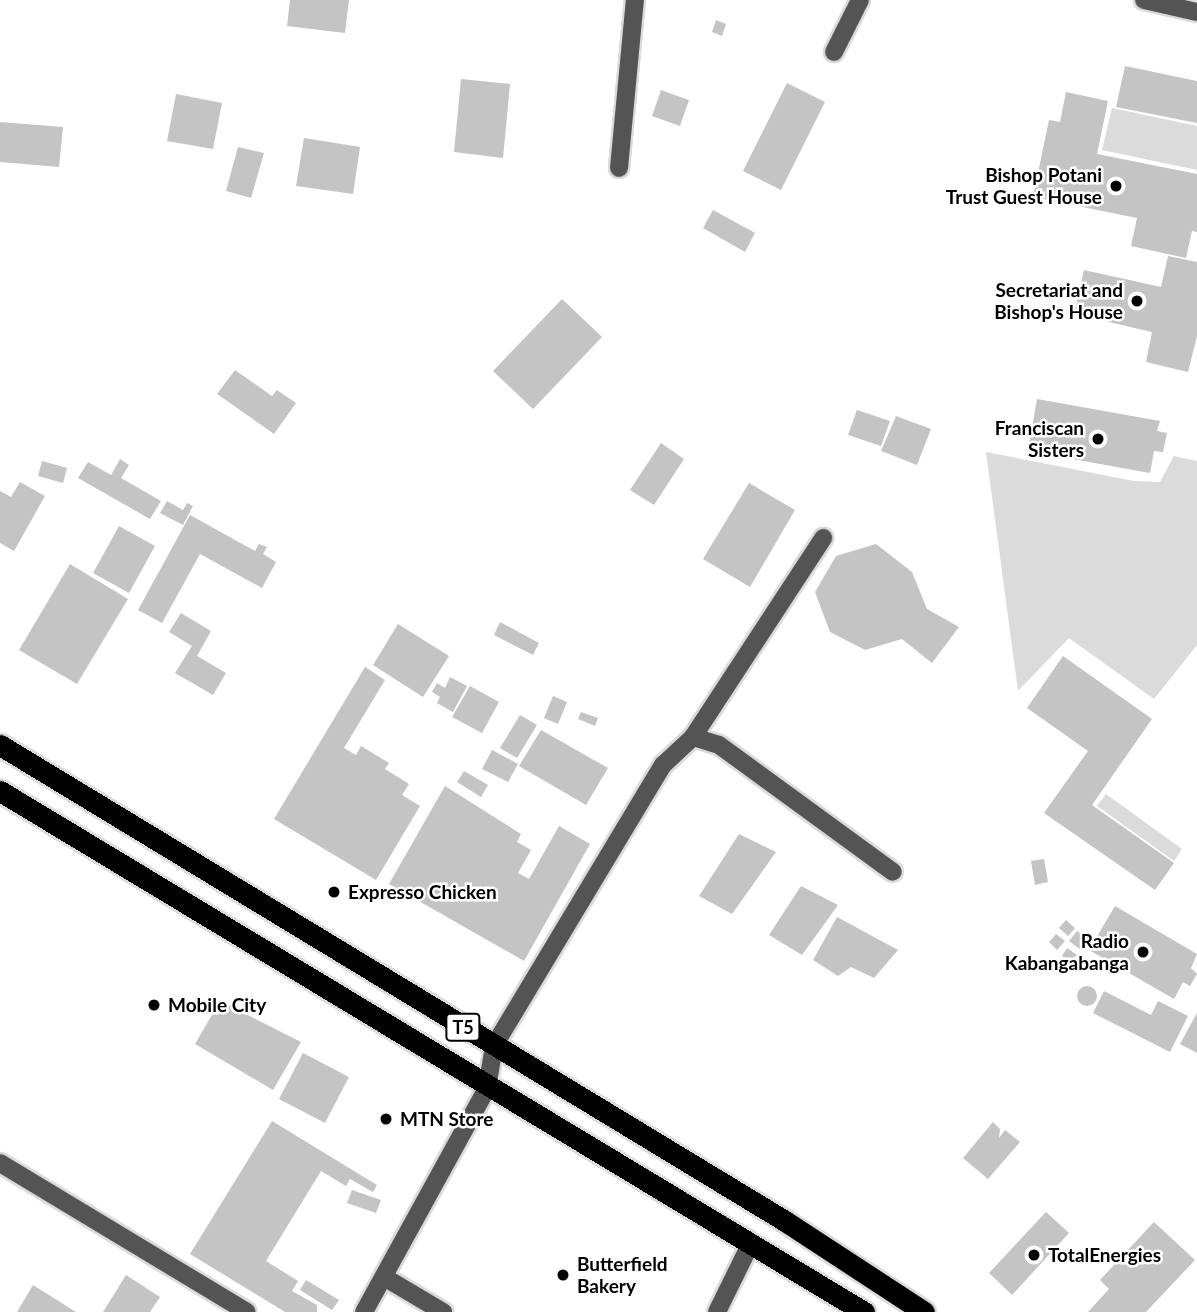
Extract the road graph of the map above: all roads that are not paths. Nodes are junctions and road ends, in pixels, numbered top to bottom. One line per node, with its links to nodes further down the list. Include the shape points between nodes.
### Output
1 (635, 0): 6 (street)
2 (860, 0): 5 (street)
3 (1144, 0): 4 (street)
4 (1197, 12)
5 (834, 52)
6 (619, 168)
7 (823, 538): 8 (street)
8 (693, 737): 11 (street, via 719,745); 12 (street, via 663,765)
9 (0, 745): 12 (highway, T5)
10 (0, 790): 13 (highway, T5)
11 (892, 872)
12 (494, 1046): 13 (street); 22 (highway, T5, via 846,1258)
13 (488, 1088): 15 (highway, T5); 16 (street)
14 (0, 1163): 17 (street)
15 (751, 1243): 20 (street); 21 (highway, T5)
16 (384, 1276): 18 (street); 19 (street)
17 (247, 1312)
18 (364, 1312)
19 (443, 1312)
20 (717, 1312)
21 (864, 1312)
22 (924, 1312)

